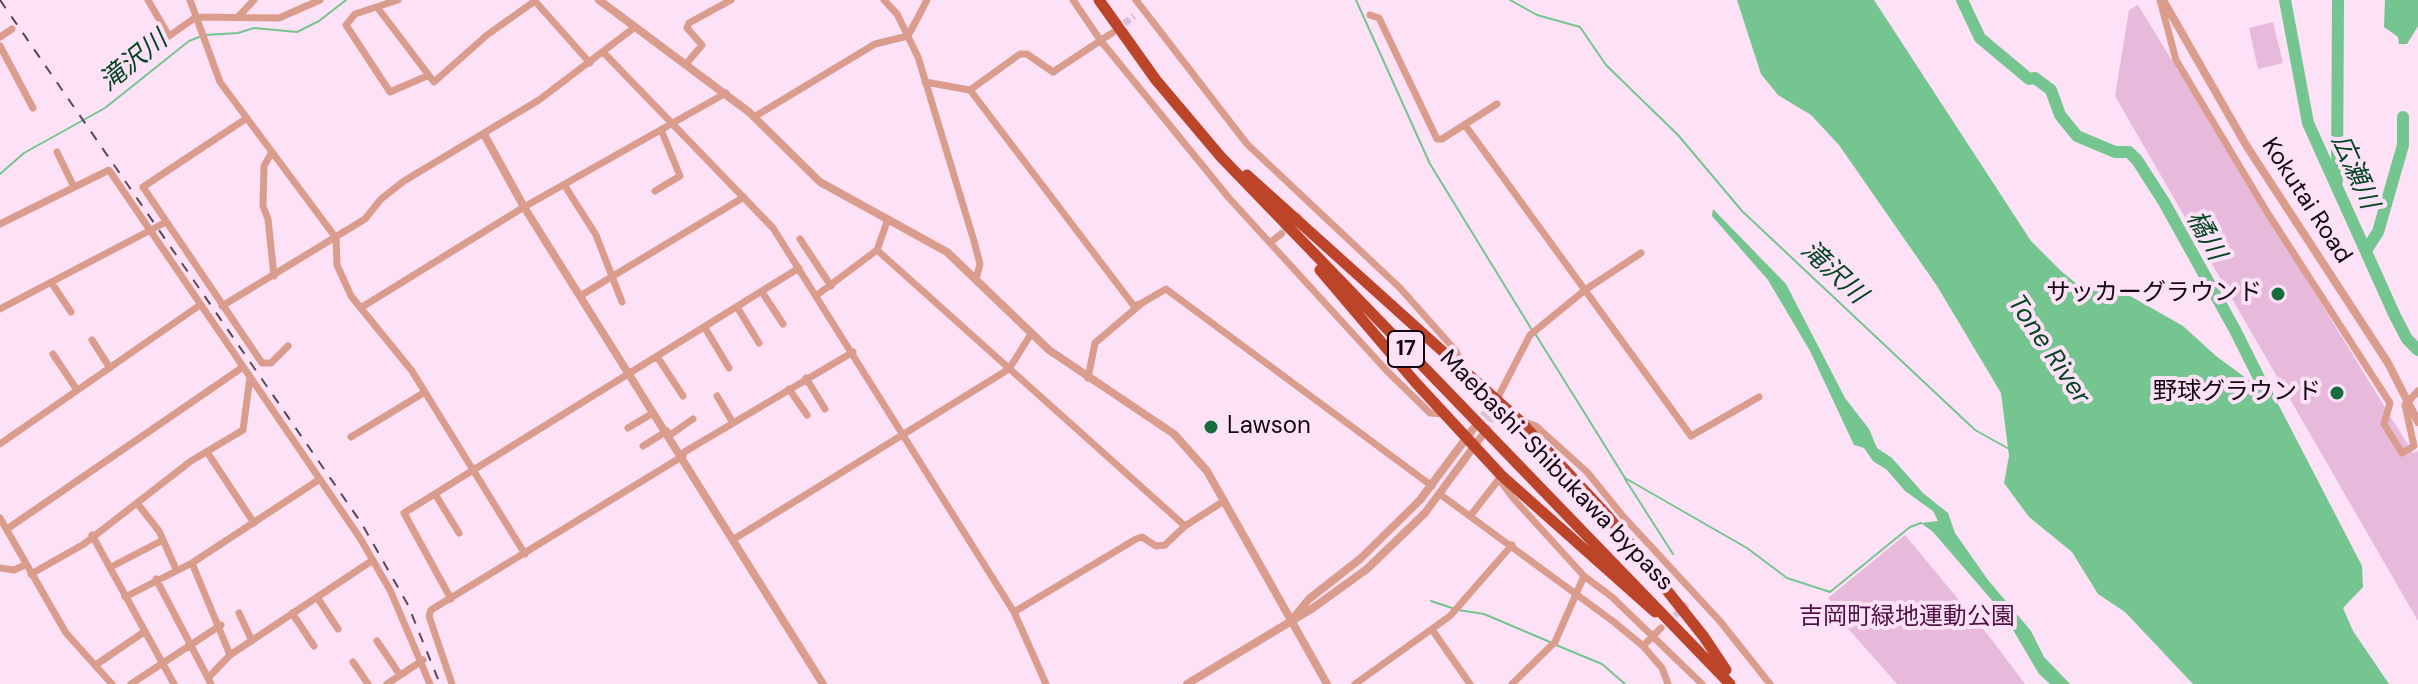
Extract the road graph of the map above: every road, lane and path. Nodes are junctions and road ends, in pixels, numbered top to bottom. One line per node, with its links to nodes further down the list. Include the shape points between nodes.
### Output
1 (148, 0): 21 (street, via 169,36)
2 (190, 0): 21 (street)
3 (254, 0): 22 (street)
4 (320, 0): 22 (street, via 279,18)
5 (398, 0): 16 (street)
6 (599, 0): 23 (street)
7 (708, 0): 17 (street)
8 (731, 0): 17 (street)
9 (884, 0): 26 (street)
10 (927, 0): 26 (street)
11 (1073, 0): 28 (street)
12 (1099, 0): 42 (highway, Maebashi-Shibukawa bypass / 17)
13 (1136, 0): 18 (street)
14 (2162, 0): 109 (street, Kokutai Road, via 2246,145); 109 (street, via 2176,60 2390,403 2384,424 2402,453 2414,446 2404,410)
15 (534, 1): 31 (street); 33 (street, via 434,82)
16 (377, 7): 33 (street); 33 (street, via 355,14 346,25 390,92)
17 (712, 10): 32 (street, via 689,23 687,28 702,45)
18 (1143, 10): 20 (street); 53 (street, via 1247,144)
19 (1370, 15): 43 (street, via 1379,18 1437,139)
20 (1134, 16)
21 (196, 17): 22 (street); 40 (street, via 215,72)
22 (238, 17)
23 (635, 27): 30 (street); 32 (street)
24 (12, 29): 27 (street)
25 (1112, 33): 28 (street)
26 (908, 36): 34 (street); 39 (street, via 875,44)
27 (0, 37)
28 (1101, 41): 35 (street, via 1053,72 1020,54); 63 (street)
29 (0, 46): 38 (street)
30 (604, 53): 31 (street); 41 (street)
31 (590, 63): 45 (street)
32 (686, 64): 36 (street)
33 (427, 76)
34 (925, 82): 35 (street); 69 (street, via 980,264)
35 (970, 90): 77 (street, via 1134,306)
36 (726, 93): 39 (street); 41 (street)
37 (1497, 104): 43 (street)
38 (33, 108)
39 (754, 117): 56 (street, via 820,182)
40 (247, 118): 47 (street); 57 (street, via 143,187)
41 (675, 123): 44 (street); 52 (street)
42 (1194, 125): 48 (highway, Maebashi-Shibukawa bypass / 17); 94 (highway)
43 (1465, 125): 72 (street)
44 (662, 132): 49 (street); 51 (street, via 680,176)
45 (485, 136): 54 (street); 61 (street, via 404,181 365,219)
46 (57, 152): 50 (street)
47 (272, 152): 61 (street); 67 (street, via 264,166 263,206)
48 (1234, 171): 113 (highway); 176 (highway, Maebashi-Shibukawa bypass / 17)
49 (565, 186): 54 (street); 68 (street, via 596,235)
50 (74, 187): 58 (street); 59 (street, via 109,170)
51 (655, 191)
52 (744, 197): 66 (street); 68 (street)
53 (1310, 206): 55 (street); 94 (street, via 1400,288 1456,351)
54 (524, 207): 75 (street); 80 (street)
55 (1302, 214)
56 (888, 219): 64 (street); 69 (street, via 947,252)
57 (166, 222): 59 (street); 79 (street)
58 (0, 224)
59 (150, 232): 70 (street); 78 (street)
60 (1281, 234): 63 (street)
61 (336, 238): 67 (street); 80 (street, via 341,278)
62 (800, 239): 71 (street)
63 (1271, 242): 113 (street, via 1387,371 1430,413)
64 (877, 250): 71 (street); 97 (street)
65 (1641, 253): 72 (street)
66 (799, 268): 73 (street); 74 (street)
67 (274, 276): 79 (street)
68 (613, 276): 75 (street); 76 (street)
69 (976, 279): 86 (street)
70 (51, 282): 82 (street); 83 (street)
71 (831, 286): 74 (street)
72 (1585, 290): 108 (street, via 1691,436); 110 (street, via 1530,335)
73 (762, 292): 81 (street); 84 (street)
74 (817, 295): 90 (street)
75 (580, 296): 98 (street)
76 (622, 302)
77 (1142, 303): 101 (street, via 1095,343); 132 (street, via 1166,289)
78 (200, 305): 93 (street); 95 (street)
79 (222, 306): 89 (street, via 262,363 271,363)
80 (362, 307): 105 (street)
81 (737, 307): 85 (street); 88 (street)
82 (0, 309)
83 (71, 312)
84 (783, 324)
85 (705, 328): 92 (street); 96 (street)
86 (1031, 334): 97 (street); 101 (street)
87 (92, 340): 95 (street)
88 (759, 343)
89 (288, 346)
90 (853, 352): 100 (street); 121 (street)
91 (53, 354): 103 (street)
92 (658, 358): 98 (street); 106 (street)
93 (243, 367): 99 (street); 141 (street)
94 (1463, 367): 110 (highway)
95 (110, 368): 103 (street)
96 (729, 368)
97 (1009, 369): 121 (street); 140 (street)
98 (627, 374): 112 (street); 129 (street)
99 (250, 377): 127 (street, via 243,430); 131 (street)
100 (806, 378): 102 (street); 111 (street)
101 (1088, 378): 135 (street, via 1174,434 1207,471)
102 (789, 389): 114 (street); 118 (street)
103 (77, 390): 125 (street)
104 (2418, 391): 109 (street)
105 (425, 392): 123 (street); 129 (street)
106 (683, 396)
107 (717, 396): 118 (street)
108 (1759, 397)
109 (2407, 399): 117 (street, Kokutai Road)
110 (1494, 406): 116 (highway)
111 (825, 409)
112 (653, 413): 119 (street); 120 (street)
113 (1444, 414): 122 (highway)
114 (807, 415)
115 (693, 419): 120 (street)
116 (1519, 420): 158 (street, via 1536,426 1587,472); 202 (highway, via 1634,548 1704,637)
117 (2418, 422)
118 (733, 423): 128 (street)
119 (628, 428)
120 (668, 433): 126 (street); 128 (street)
121 (901, 434): 144 (street); 163 (street)
122 (1470, 434): 124 (highway); 132 (street)
123 (351, 437)
124 (1479, 442): 130 (highway); 134 (street)
125 (0, 444)
126 (643, 446)
127 (207, 452): 136 (street); 139 (street)
128 (682, 455): 144 (street); 147 (street)
129 (473, 470): 133 (street); 147 (street)
130 (1500, 477): 137 (street); 155 (street); 176 (highway)
131 (320, 479): 139 (street); 148 (street)
132 (1432, 486): 166 (street)
133 (435, 494): 142 (street); 161 (street, via 404,513)
134 (1441, 495): 137 (street); 166 (street, via 1367,569)
135 (1224, 501): 140 (street); 166 (street)
136 (137, 503): 143 (street); 145 (street)
137 (1471, 515): 146 (street)
138 (0, 518): 141 (street)
139 (254, 523): 149 (street)
140 (1185, 526): 163 (street, via 1161,546 1136,539)
141 (7, 529): 150 (street)
142 (459, 533)
143 (92, 535): 151 (street); 154 (street)
144 (734, 539): 193 (street)
145 (163, 540): 151 (street); 153 (street)
146 (1512, 545): 157 (street); 170 (street)
147 (525, 554): 161 (street)
148 (373, 560): 160 (street); 180 (street)
149 (192, 563): 153 (street); 167 (street)
150 (25, 565): 152 (street); 154 (street)
151 (111, 567): 159 (street)
152 (0, 568)
153 (176, 569): 156 (street)
154 (31, 574): 183 (street, via 66,633)
155 (1584, 576): 157 (street); 172 (street)
156 (156, 579): 159 (street); 175 (street)
157 (1574, 593): 178 (street); 199 (street, via 1555,642)
158 (1697, 596): 162 (street); 203 (street)
159 (125, 597): 171 (street)
160 (317, 597): 165 (street); 169 (street)
161 (451, 599): 192 (street, via 429,616)
162 (1688, 603)
163 (1014, 612): 194 (street)
164 (239, 613): 173 (street)
165 (292, 613): 173 (street); 177 (street)
166 (1292, 620): 195 (street); 196 (street)
167 (221, 625): 175 (street); 179 (street)
168 (1661, 628): 172 (street)
169 (338, 629)
170 (1433, 631): 197 (street); 198 (street)
171 (144, 632): 182 (street); 183 (street)
172 (1653, 635): 178 (street); 201 (street)
173 (252, 641): 179 (street)
174 (377, 641): 184 (street)
175 (191, 644): 182 (street); 185 (street)
176 (1696, 645): 202 (highway, Maebashi-Shibukawa bypass / 17)
177 (314, 646)
178 (1643, 646): 200 (street)
179 (230, 655): 185 (street)
180 (423, 660): 184 (street); 191 (street)
181 (353, 662): 189 (street)
182 (161, 663): 187 (street); 188 (street)
183 (97, 664): 186 (street)
184 (400, 675): 190 (street)
185 (209, 681)
186 (112, 684)
187 (131, 684)
188 (174, 684)
189 (368, 684)
190 (387, 684)
191 (430, 684)
192 (452, 684)
193 (823, 684)
194 (1046, 684)
195 (1187, 684)
196 (1327, 684)
197 (1355, 684)
198 (1470, 684)
199 (1512, 684)
200 (1668, 684)
201 (1702, 684)
202 (1732, 684)
203 (1770, 684)

